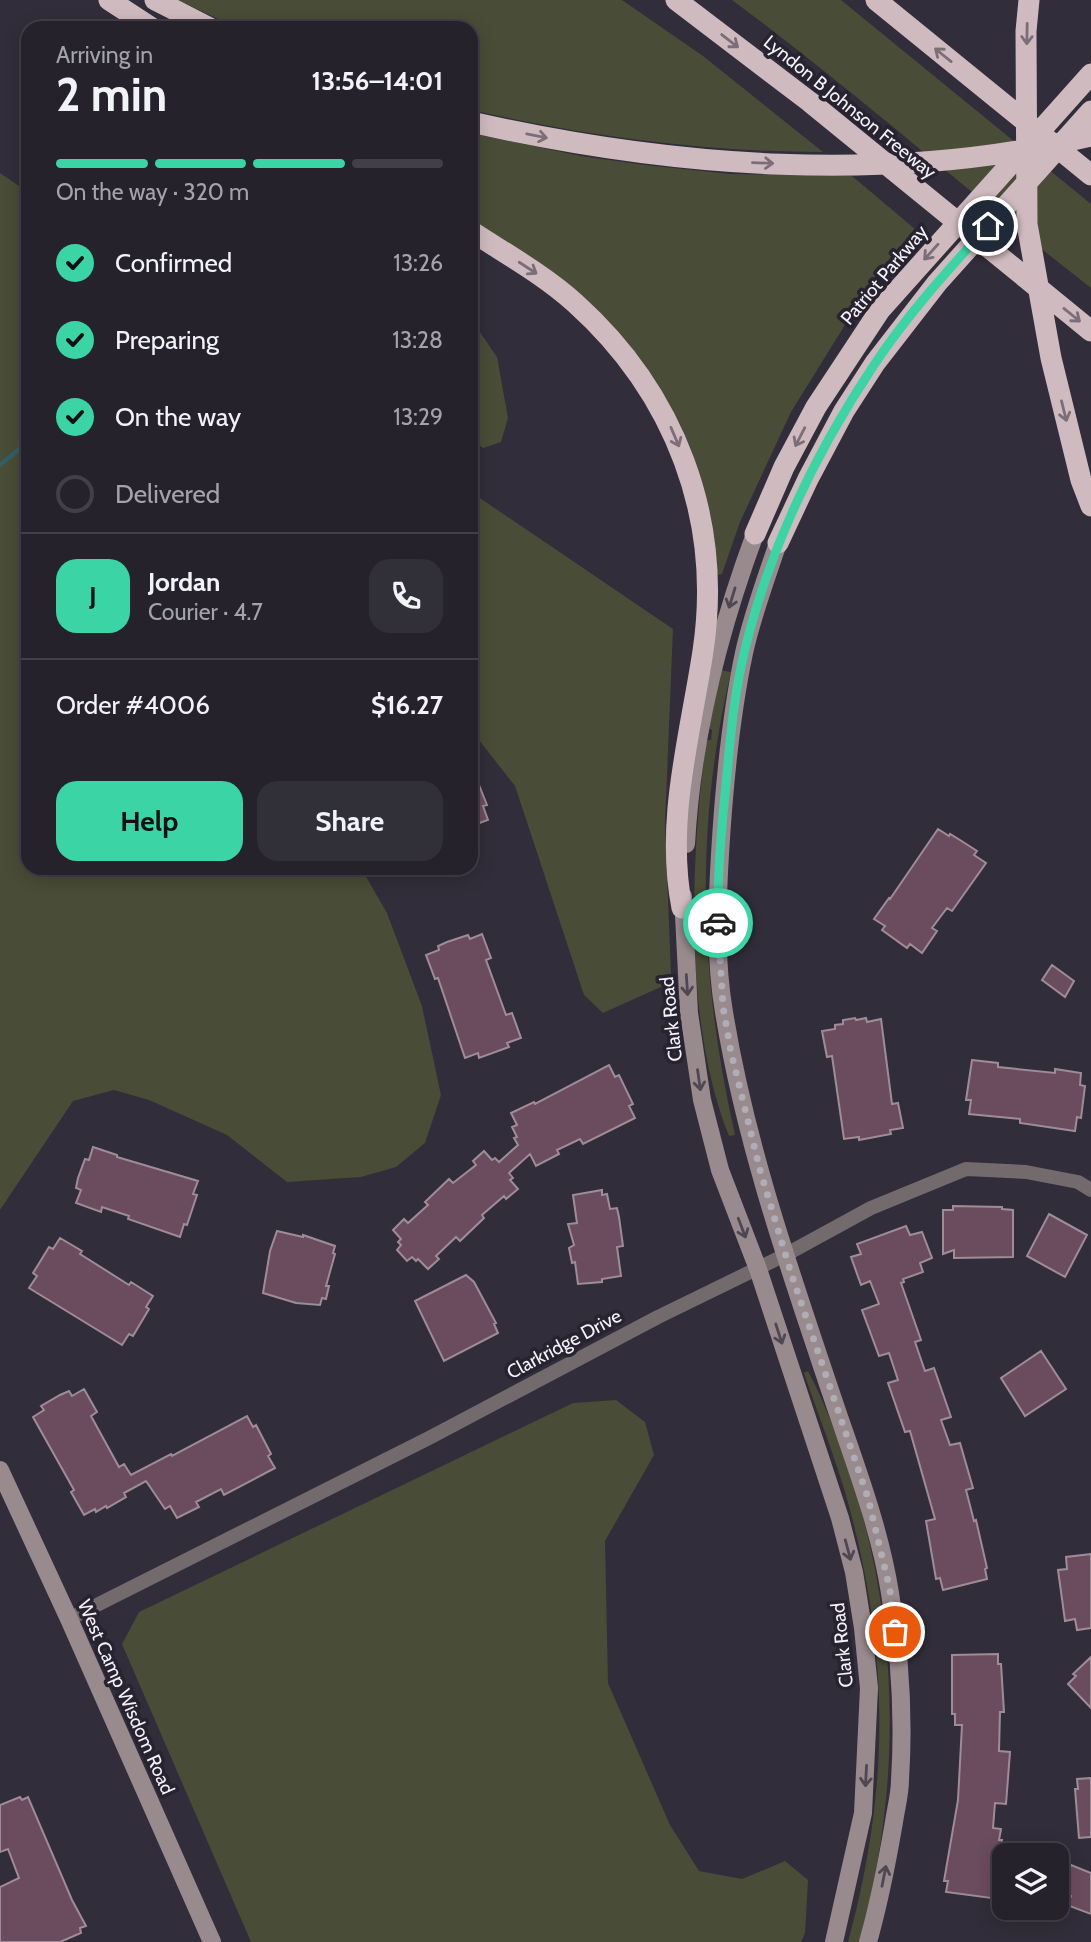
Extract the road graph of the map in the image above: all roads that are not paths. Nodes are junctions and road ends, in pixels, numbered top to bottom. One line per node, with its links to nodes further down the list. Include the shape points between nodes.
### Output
1 (109, 0): 6 (highway)
2 (155, 0): 7 (highway)
3 (676, 0): 14 (highway, Lyndon B Johnson Freeway, one-way to 14, via 810,102)
4 (876, 0): 12 (highway, one-way to 4)
5 (1029, 0): 15 (highway, one-way to 15, via 1027,223 1051,358)
6 (141, 21)
7 (196, 21)
8 (1091, 74): 16 (highway, Patriot Parkway, one-way to 16, via 880,310 816,407)
9 (1091, 111): 17 (highway, via 937,283 875,363 844,411)
10 (478, 123): 11 (highway, one-way to 11, via 647,154 795,164 971,157)
11 (1091, 136)
12 (1091, 175)
13 (478, 236): 18 (highway, one-way to 18, via 559,290 606,333 666,418 684,459 707,558 706,620 676,838)
14 (1091, 331)
15 (1091, 506)
16 (755, 534): 18 (main road, Clark Road, one-way to 18, via 714,659 687,828)
17 (778, 543): 20 (main road, via 740,674 718,897 723,1007 731,1052)
18 (682, 908): 21 (main road, Clark Road, one-way to 21, via 689,1013 702,1100 720,1170)
19 (1091, 1190): 20 (street, Clarkridge Drive, via 1078,1182 1026,1172 965,1169 871,1208)
20 (785, 1255): 21 (street, Clarkridge Drive); 26 (main road, one-way to 20, via 901,1782 901,1717 890,1590 868,1498)
21 (758, 1269): 23 (street, Clarkridge Drive); 25 (main road, Clark Road, one-way to 25, via 839,1518 863,1628 869,1688 863,1813)
22 (0, 1470): 23 (main road, West Camp Wisdom Road)
23 (69, 1619): 24 (main road, West Camp Wisdom Road)
24 (212, 1942)
25 (834, 1942)
26 (868, 1942)

